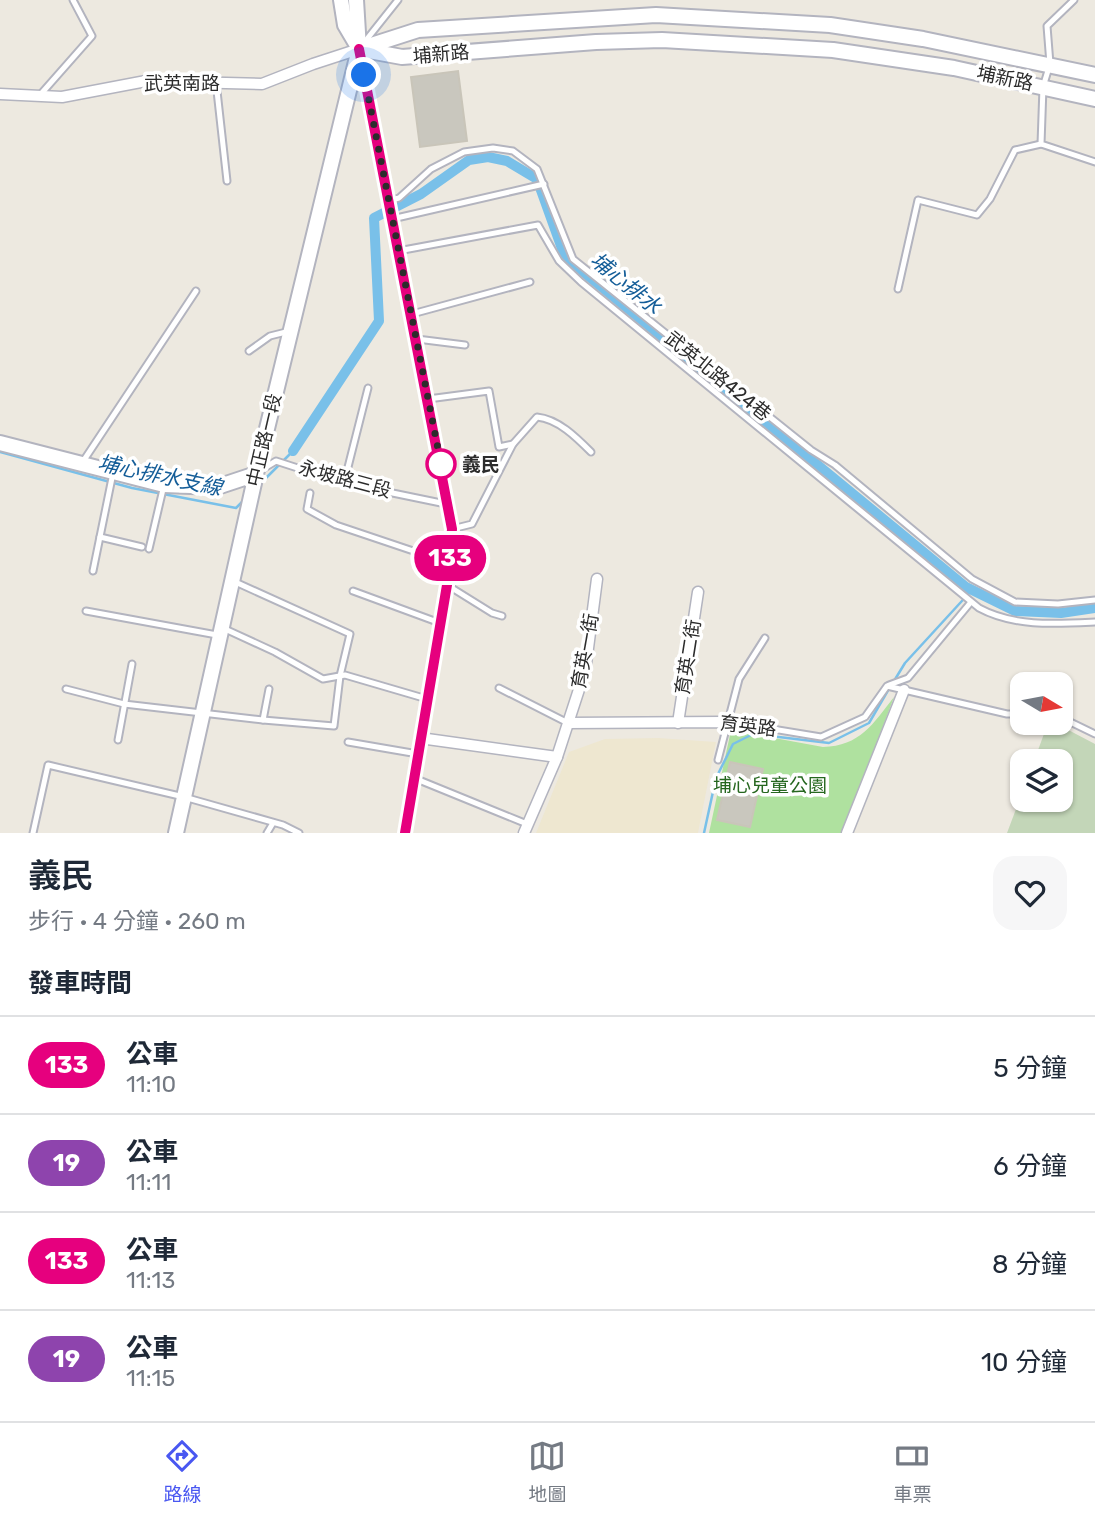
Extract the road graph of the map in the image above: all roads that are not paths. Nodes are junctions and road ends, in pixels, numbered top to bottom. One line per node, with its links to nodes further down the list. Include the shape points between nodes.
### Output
1 (74, 0): 12 (lane, via 92,36)
2 (341, 0): 6 (street, via 345,25)
3 (356, 0): 6 (street, 中正路一段)
4 (398, 0): 6 (lane)
5 (1074, 0): 7 (lane, via 1047,26)
6 (359, 49): 7 (street, 埔新路, via 418,30 656,15 830,25); 9 (street, 武英南路, via 262,84); 10 (street, 埔新路, via 402,57 596,41 742,44 833,50); 18 (street); 25 (street, 中正路一段)
7 (1050, 64): 8 (street, 埔新路); 10 (lane)
8 (1095, 75)
9 (216, 82): 12 (street, 武英南路, via 146,81 62,97); 16 (lane)
10 (1043, 87): 13 (street, 埔新路); 14 (lane)
11 (0, 94): 12 (street, 武英南路)
12 (40, 96)
13 (1095, 99)
14 (1041, 144): 15 (lane); 22 (lane, via 1015,150 977,215 918,200)
15 (1095, 162)
16 (228, 181)
17 (544, 184): 18 (lane, 武英北路424巷, via 537,169 513,151 493,148 464,152 431,169 399,198); 19 (lane); 50 (lane, 武英北路424巷, via 573,259 972,579 1015,602)
18 (388, 201): 19 (street)
19 (392, 219): 20 (street)
20 (398, 251): 24 (street); 51 (lane, via 538,225 559,261 580,282)
21 (530, 282): 24 (lane)
22 (898, 289)
23 (196, 291): 34 (lane)
24 (412, 314): 26 (street)
25 (289, 331): 28 (lane, via 270,336); 36 (street, 中正路一段)
26 (417, 339): 27 (lane); 30 (street)
27 (465, 345)
28 (249, 351)
29 (368, 388): 37 (lane)
30 (428, 400): 32 (lane, via 489,391 499,447); 40 (street)
31 (0, 443): 34 (street, 永坡路三段)
32 (513, 444): 33 (lane, via 537,417 548,418); 41 (lane, via 472,524)
33 (592, 452)
34 (81, 464): 35 (street, 永坡路三段)
35 (113, 473): 38 (street, 永坡路三段); 42 (lane)
36 (256, 474): 37 (lane, 永坡路三段, via 276,461); 38 (street, 永坡路三段, via 217,487); 46 (street, 中正路一段)
37 (344, 483): 40 (lane, 永坡路三段)
38 (164, 485): 42 (lane, via 146,548)
39 (310, 493): 43 (lane, via 307,509 336,524)
40 (449, 504): 41 (street)
41 (452, 529): 43 (street)
42 (100, 537): 44 (lane)
43 (449, 564): 47 (street)
44 (93, 571)
45 (597, 579): 71 (street, 育英一街, via 585,671)
46 (232, 581): 56 (street, 中正路一段); 59 (lane, via 350,634)
47 (447, 585): 53 (lane); 55 (street)
48 (353, 591): 55 (lane)
49 (698, 592): 72 (street, 育英二街)
50 (1095, 600)
51 (971, 602): 54 (lane, via 997,618 1051,624); 60 (lane, via 908,678)
52 (86, 611): 56 (lane)
53 (502, 616)
54 (1095, 622)
55 (440, 623): 65 (street)
56 (221, 632): 59 (lane, via 275,652 323,679); 67 (street, 中正路一段)
57 (765, 638): 70 (lane, via 738,679)
58 (132, 664): 66 (lane)
59 (340, 676): 65 (lane); 69 (lane, via 334,726)
60 (887, 686): 64 (lane); 74 (lane, 育英路, via 865,717 821,737)
61 (499, 688): 71 (lane)
62 (66, 689): 66 (lane)
63 (268, 689): 69 (lane)
64 (904, 690): 68 (lane); 91 (street)
65 (427, 699): 76 (street)
66 (124, 704): 67 (lane); 77 (lane)
67 (202, 713): 69 (lane); 83 (street, 中正路一段)
68 (1010, 714)
69 (263, 720)
70 (726, 722): 72 (street, 育英路); 74 (street, 育英路); 81 (lane)
71 (568, 723): 72 (street, 育英路); 80 (street)
72 (678, 723)
73 (1073, 723): 75 (lane)
74 (748, 725)
75 (1095, 734)
76 (421, 738): 79 (street); 80 (street)
77 (118, 740)
78 (348, 742): 79 (lane)
79 (418, 754): 82 (street)
80 (557, 757): 85 (street)
81 (718, 760)
82 (414, 778): 85 (lane); 90 (street)
83 (184, 797): 84 (lane); 86 (lane, via 48,765); 87 (street, 中正路一段)
84 (274, 823): 88 (lane); 89 (lane)
85 (526, 829)
86 (33, 833)
87 (176, 833)
88 (267, 833)
89 (299, 833)
90 (405, 833)
91 (847, 833)

